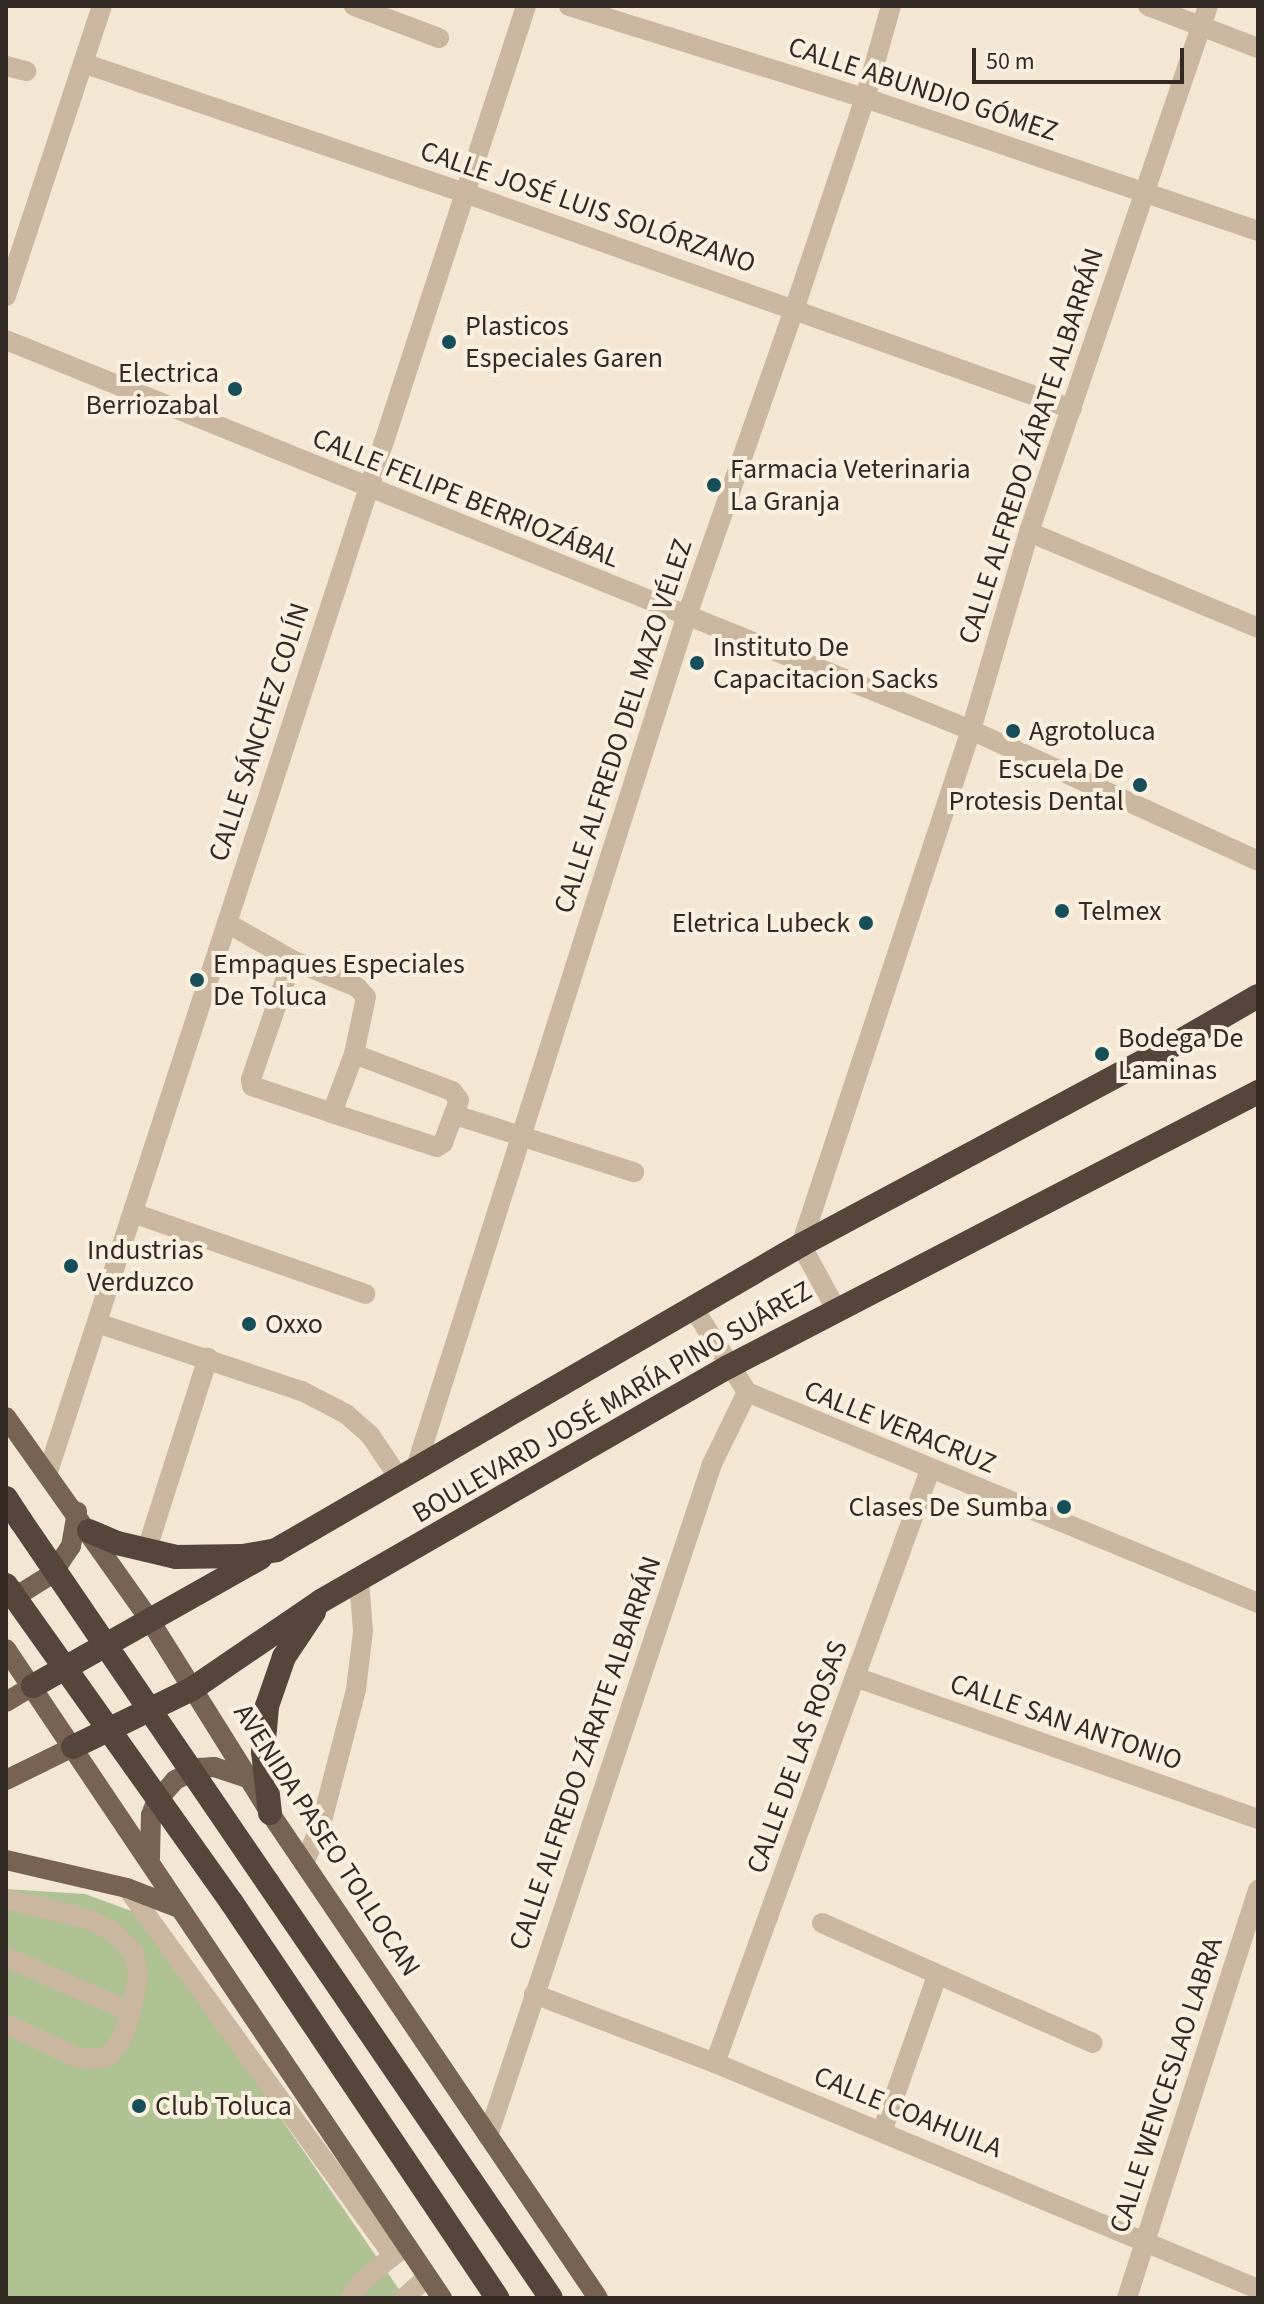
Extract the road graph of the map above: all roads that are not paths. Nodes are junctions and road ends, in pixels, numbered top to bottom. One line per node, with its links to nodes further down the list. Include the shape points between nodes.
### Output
1 (102, 6): 10 (street)
2 (354, 6): 8 (street)
3 (526, 6): 13 (street, CALLE SÁNCHEZ COLÍN)
4 (569, 6): 11 (street, CALLE ABUNDIO GÓMEZ)
5 (891, 6): 11 (street, CALLE ALFREDO DEL MAZO VÉLEZ)
6 (1148, 6): 7 (street)
7 (1205, 16): 9 (street); 12 (street, CALLE ALFREDO ZÁRATE ALBARRÁN)
8 (439, 38)
9 (1257, 44)
10 (83, 63): 13 (street, CALLE JOSÉ LUIS SOLÓRZANO); 15 (street)
11 (865, 98): 12 (street, CALLE ABUNDIO GÓMEZ); 16 (street, CALLE ALFREDO DEL MAZO VÉLEZ)
12 (1143, 191): 14 (street, CALLE ABUNDIO GÓMEZ); 18 (street, CALLE ALFREDO ZÁRATE ALBARRÁN)
13 (465, 193): 16 (street, CALLE JOSÉ LUIS SOLÓRZANO); 19 (street, CALLE SÁNCHEZ COLÍN)
14 (1258, 231)
15 (6, 296)
16 (794, 310): 18 (street, CALLE JOSÉ LUIS SOLÓRZANO); 21 (street, CALLE ALFREDO DEL MAZO VÉLEZ)
17 (6, 340): 19 (street, CALLE FELIPE BERRIOZÁBAL)
18 (1072, 409): 20 (street, CALLE ALFREDO ZÁRATE ALBARRÁN)
19 (368, 488): 21 (street, CALLE FELIPE BERRIOZÁBAL); 25 (street, CALLE SÁNCHEZ COLÍN)
20 (1029, 532): 22 (street); 23 (street, CALLE ALFREDO ZÁRATE ALBARRÁN)
21 (686, 618): 23 (street, CALLE FELIPE BERRIOZÁBAL); 32 (street, CALLE ALFREDO DEL MAZO VÉLEZ)
22 (1258, 628)
23 (971, 730): 24 (street, CALLE FELIPE BERRIOZÁBAL); 35 (street, CALLE ALFREDO ZÁRATE ALBARRÁN)
24 (1258, 861)
25 (227, 923): 26 (street); 34 (street, CALLE SÁNCHEZ COLÍN)
26 (292, 960): 28 (street, via 357,987 366,997); 30 (street, via 252,1086)
27 (1258, 996): 35 (highway, BOULEVARD JOSÉ MARÍA PINO SUÁREZ)
28 (354, 1054): 30 (street); 31 (street, via 457,1094)
29 (1258, 1092): 38 (highway, BOULEVARD JOSÉ MARÍA PINO SUÁREZ)
30 (332, 1113): 31 (street, via 437,1147)
31 (455, 1115): 32 (street)
32 (521, 1137): 33 (street); 45 (street, CALLE ALFREDO DEL MAZO VÉLEZ)
33 (634, 1172)
34 (133, 1213): 36 (street); 39 (street, CALLE SÁNCHEZ COLÍN)
35 (801, 1245): 37 (highway, BOULEVARD JOSÉ MARÍA PINO SUÁREZ); 38 (street)
36 (365, 1294)
37 (694, 1309): 41 (street, CALLE VERACRUZ); 45 (highway, BOULEVARD JOSÉ MARÍA PINO SUÁREZ)
38 (836, 1309): 41 (highway, BOULEVARD JOSÉ MARÍA PINO SUÁREZ)
39 (97, 1323): 40 (street); 46 (street, CALLE SÁNCHEZ COLÍN)
40 (208, 1358): 45 (street, via 302,1391 346,1414); 50 (street)
41 (728, 1367): 42 (street, CALLE VERACRUZ); 51 (highway, BOULEVARD JOSÉ MARÍA PINO SUÁREZ)
42 (747, 1392): 44 (street, CALLE VERACRUZ); 78 (street, CALLE ALFREDO ZÁRATE ALBARRÁN, via 712,1464)
43 (6, 1417): 46 (main road, AVENIDA PASEO TOLLOCAN)
44 (930, 1470): 55 (street, CALLE VERACRUZ); 58 (street, CALLE DE LAS ROSAS)
45 (407, 1472): 49 (highway, BOULEVARD JOSÉ MARÍA PINO SUÁREZ)
46 (47, 1475): 48 (main road, AVENIDA PASEO TOLLOCAN)
47 (6, 1498): 93 (highway, bridge)
48 (83, 1521): 50 (highway); 53 (main road, via 52,1574 23,1592); 56 (main road, AVENIDA PASEO TOLLOCAN)
49 (276, 1550): 50 (highway, via 210,1559); 56 (highway)
50 (146, 1552)
51 (359, 1581): 54 (highway, BOULEVARD JOSÉ MARÍA PINO SUÁREZ); 69 (street, via 363,1631 356,1690 321,1825)
52 (6, 1585): 92 (highway, bridge, via 232,1903)
53 (6, 1592)
54 (321, 1601): 60 (highway, BOULEVARD JOSÉ MARÍA PINO SUÁREZ); 65 (highway, via 284,1657 267,1706 263,1752)
55 (1258, 1603)
56 (149, 1619): 59 (highway); 60 (main road, AVENIDA PASEO TOLLOCAN)
57 (6, 1649): 59 (main road)
58 (855, 1677): 66 (street, CALLE SAN ANTONIO); 82 (street, CALLE DE LAS ROSAS)
59 (33, 1686): 61 (main road); 62 (main road)
60 (192, 1689): 62 (highway, BOULEVARD JOSÉ MARÍA PINO SUÁREZ); 63 (main road, AVENIDA PASEO TOLLOCAN)
61 (6, 1702)
62 (73, 1747): 64 (main road, BOULEVARD JOSÉ MARÍA PINO SUÁREZ); 68 (main road)
63 (248, 1778): 65 (main road, AVENIDA PASEO TOLLOCAN); 68 (main road, via 214,1767 175,1780 151,1815)
64 (6, 1780)
65 (270, 1813): 69 (main road, AVENIDA PASEO TOLLOCAN)
66 (1258, 1819)
67 (6, 1860): 70 (main road)
68 (151, 1861): 73 (main road)
69 (304, 1863): 84 (main road, AVENIDA PASEO TOLLOCAN)
70 (127, 1888): 73 (main road); 86 (street)
71 (1258, 1889): 75 (street, CALLE WENCESLAO LABRA)
72 (6, 1899): 79 (street, via 91,1920 126,1941 138,1974)
73 (179, 1908): 86 (main road)
74 (822, 1923): 77 (street)
75 (1249, 1949): 85 (street, CALLE WENCESLAO LABRA)
76 (6, 1957): 79 (street)
77 (937, 1976): 81 (street); 83 (street)
78 (534, 1994): 82 (street, CALLE COAHUILA); 84 (street, CALLE ALFREDO ZÁRATE ALBARRÁN)
79 (131, 2012): 80 (street, via 109,2056 93,2059 76,2057)
80 (6, 2024)
81 (1093, 2043)
82 (715, 2063): 83 (street, CALLE COAHUILA)
83 (882, 2132): 85 (street, CALLE COAHUILA)
84 (488, 2136): 94 (main road, AVENIDA PASEO TOLLOCAN)
85 (1146, 2241): 88 (street, CALLE COAHUILA); 95 (street, CALLE WENCESLAO LABRA)
86 (400, 2251): 87 (main road); 89 (street, via 363,2280)
87 (427, 2277): 90 (street); 91 (main road)
88 (1258, 2289)
89 (350, 2298)
90 (404, 2298)
91 (442, 2298)
92 (497, 2298)
93 (551, 2298)
94 (598, 2298)
95 (1127, 2298)

